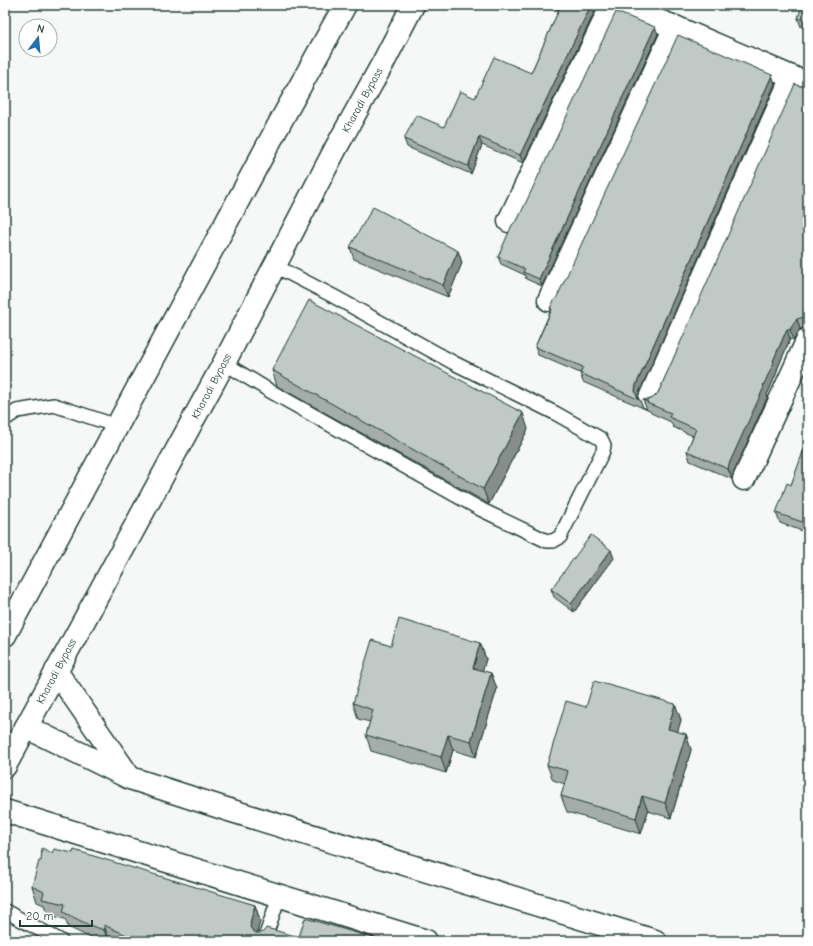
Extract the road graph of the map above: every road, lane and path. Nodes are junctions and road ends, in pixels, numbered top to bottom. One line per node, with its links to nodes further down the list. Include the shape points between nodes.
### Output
1 (345, 5): 14 (main road)
2 (413, 5): 8 (main road, Kharadi Bypass)
3 (612, 5): 7 (main road)
4 (616, 5): 5 (main road)
5 (675, 28): 6 (main road); 9 (main road)
6 (800, 81): 12 (main road)
7 (509, 221)
8 (275, 266): 11 (main road, Kharadi Bypass); 11 (lane, via 454,363 555,413 601,440 604,445 603,451 560,537 546,541 482,510)
9 (549, 300)
10 (808, 339): 15 (main road)
11 (224, 363): 17 (main road, Kharadi Bypass)
12 (650, 398)
13 (5, 419): 14 (lane, via 17,412 54,405)
14 (117, 426): 16 (main road)
15 (744, 479)
16 (5, 635)
17 (56, 671): 18 (main road, Kharadi Bypass); 20 (main road)
18 (26, 727): 19 (main road, Kharadi Bypass); 20 (main road)
19 (5, 766)
20 (130, 778): 27 (main road)
21 (5, 811): 22 (main road)
22 (279, 896): 25 (lane); 26 (main road)
23 (5, 912): 24 (lane)
24 (61, 941)
25 (264, 941)
26 (426, 941)
27 (655, 941)

